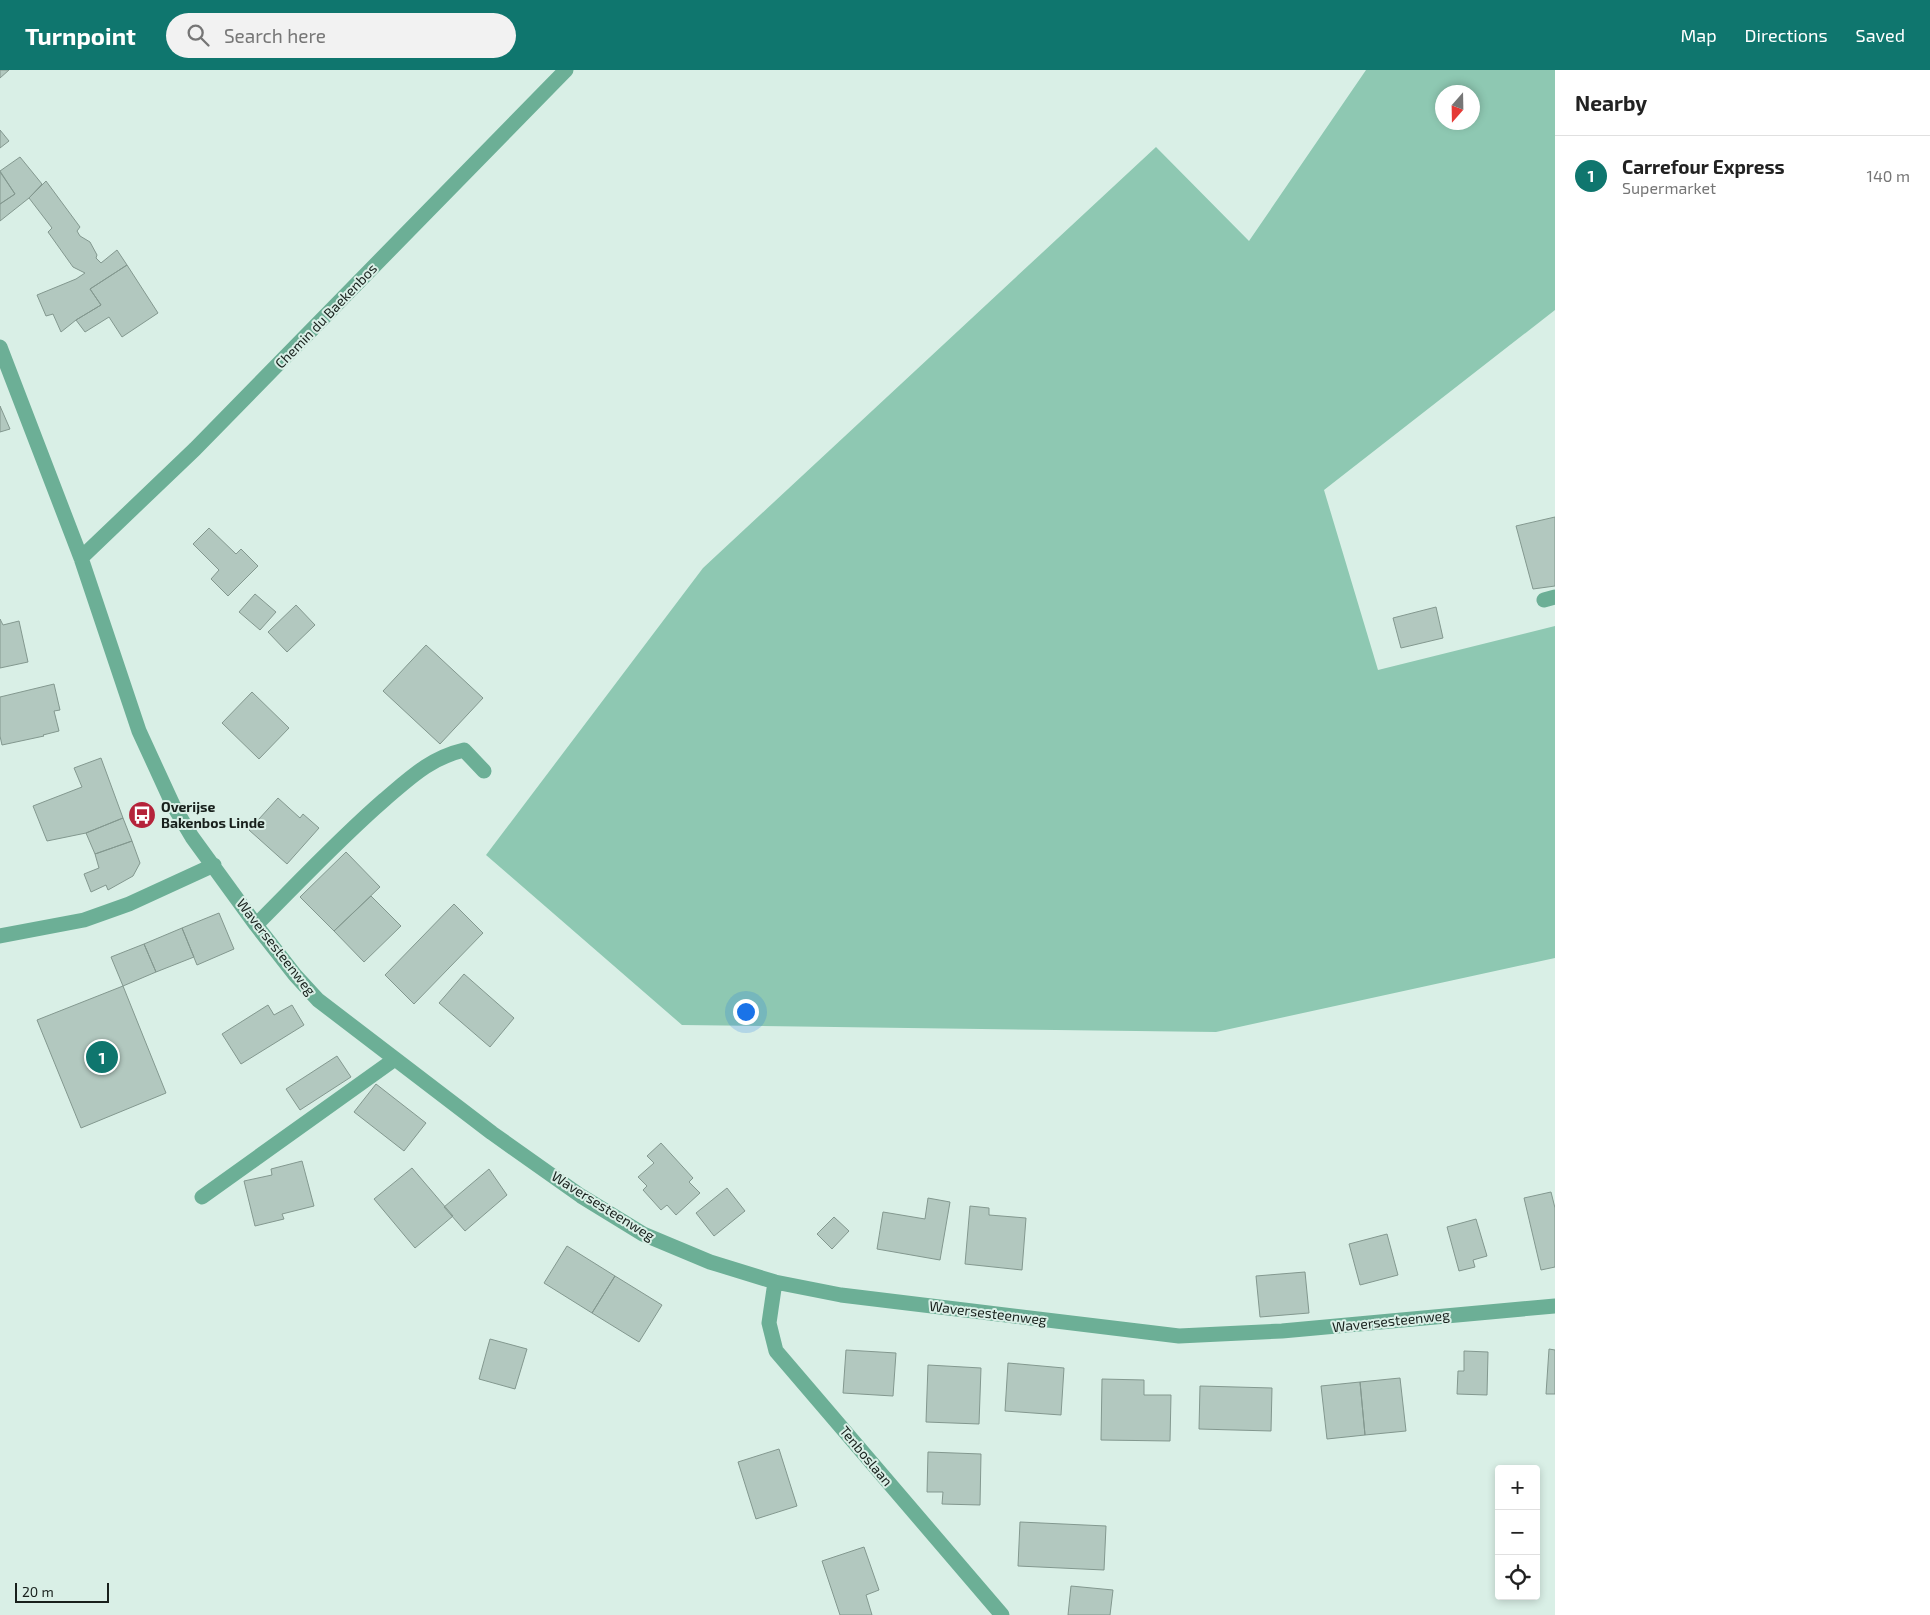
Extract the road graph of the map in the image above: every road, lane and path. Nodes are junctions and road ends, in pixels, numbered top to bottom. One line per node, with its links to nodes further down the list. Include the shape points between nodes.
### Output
1 (566, 70): 3 (street, Chemin du Baekenbos, via 195,449)
2 (0, 347): 3 (street, Waversesteenweg)
3 (81, 560): 5 (street, Waversesteenweg, via 139,731 174,805)
4 (484, 771): 6 (street, via 464,750 446,754 423,767 354,826)
5 (214, 865): 6 (street, Waversesteenweg); 7 (street, via 129,904 84,920)
6 (256, 925): 8 (street, Waversesteenweg, via 294,975 318,1000)
7 (0, 936)
8 (395, 1059): 9 (street); 10 (street, Waversesteenweg, via 581,1196 643,1234 710,1262)
9 (202, 1197)
10 (775, 1282): 11 (street, Waversesteenweg, via 841,1294 1179,1336 1282,1332); 12 (street, Tenboslaan, via 769,1323 776,1351)
11 (1555, 1306)
12 (1002, 1615)

